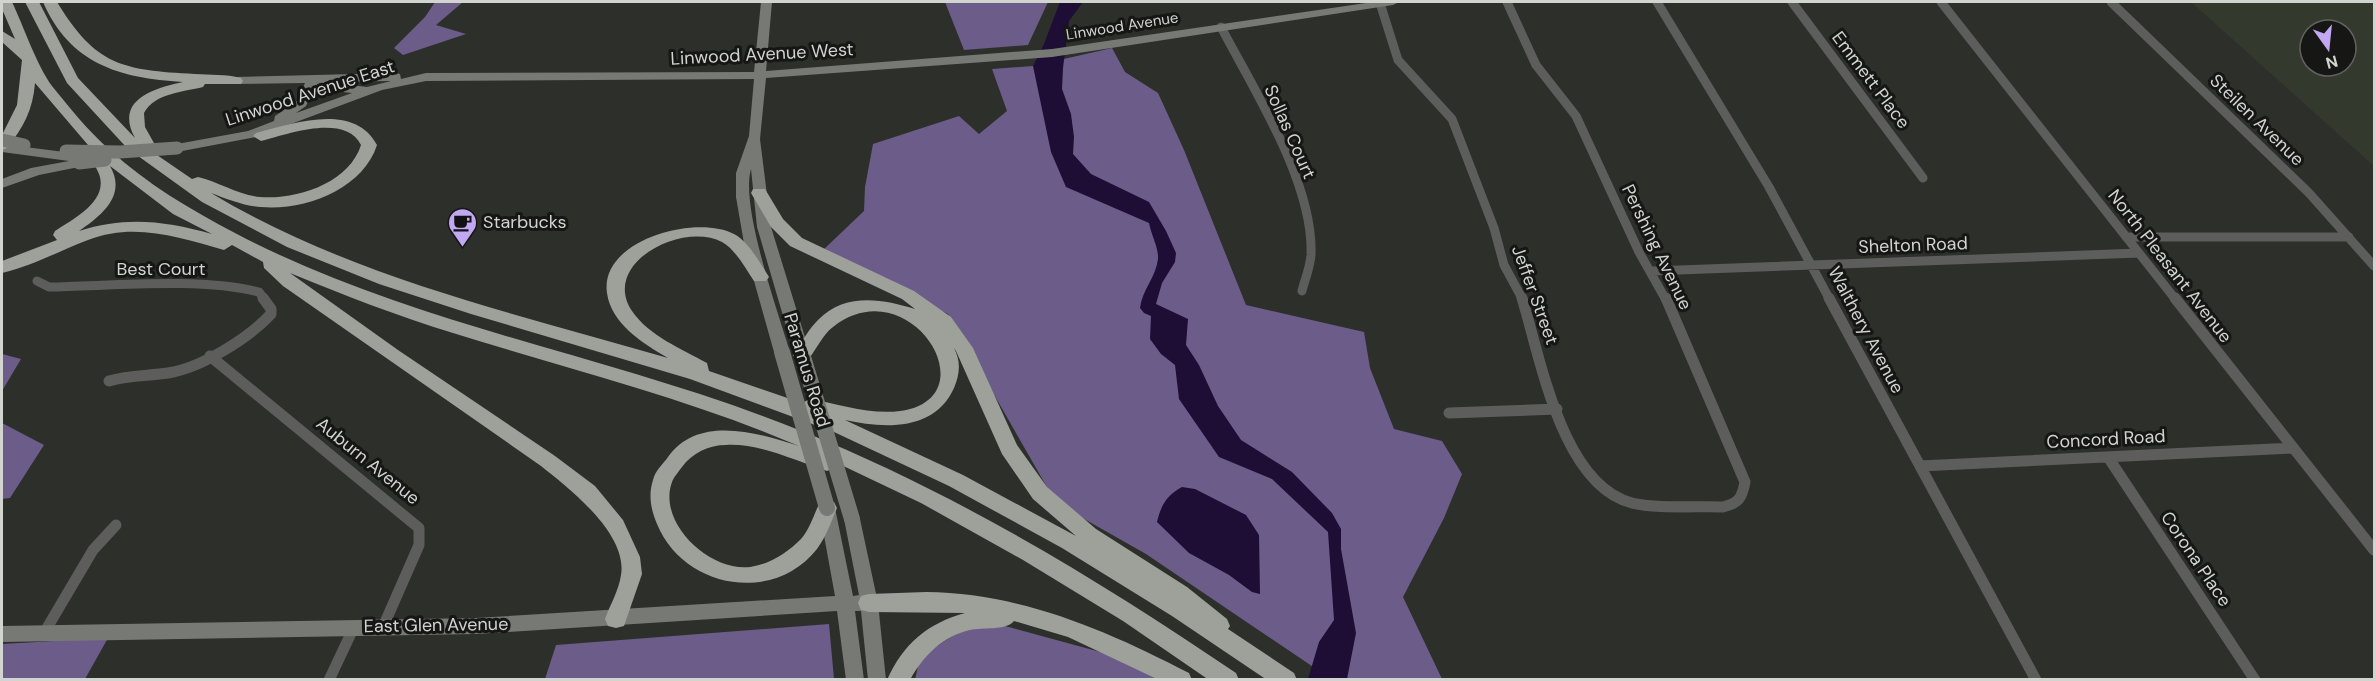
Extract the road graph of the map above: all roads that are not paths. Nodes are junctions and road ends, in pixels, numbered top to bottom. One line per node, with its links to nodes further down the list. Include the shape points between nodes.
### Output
1 (6, 2): 16 (highway, via 16,35)
2 (32, 2): 31 (highway, via 50,42 75,82 110,122)
3 (50, 2): 20 (highway, via 76,41 103,61 151,74)
4 (766, 2): 17 (main road, Paramus Road)
5 (1393, 2): 11 (main road, Linwood Avenue)
6 (1507, 2): 43 (street, Pershing Avenue, via 1536,64 1576,116 1639,252)
7 (1657, 2): 40 (street, Walthery Avenue)
8 (1792, 2): 32 (street, Emmett Place)
9 (1941, 2): 35 (street, North Pleasant Avenue)
10 (2111, 2): 36 (street, Steilen Avenue, via 2309,193)
11 (1380, 3): 12 (main road, Linwood Avenue); 52 (street, Jeffer Street, via 1398,60 1452,119 1504,265 1520,291)
12 (1365, 4): 13 (main road, Linwood Avenue)
13 (1221, 27): 15 (main road, Linwood Avenue); 46 (street, Sollas Court, via 1294,176 1312,253)
14 (2, 34): 16 (highway)
15 (1034, 54): 17 (main road, Linwood Avenue West)
16 (29, 59): 25 (highway); 28 (highway, via 26,108)
17 (760, 75): 19 (main road, Linwood Avenue West); 27 (main road, Paramus Road)
18 (426, 76): 19 (main road, Linwood Avenue East); 21 (main road); 23 (main road, Linwood Avenue East)
19 (491, 78): 24 (main road, Linwood Avenue East)
20 (236, 81): 21 (main road); 31 (highway, via 174,89 142,104 136,121)
21 (284, 81): 22 (main road)
22 (310, 85): 23 (main road); 29 (main road, via 302,103 277,120)
23 (371, 90): 24 (main road); 29 (main road, Linwood Avenue East, via 259,132)
24 (392, 91): 26 (main road, Linwood Avenue East)
25 (80, 129): 38 (highway, via 157,194); 39 (highway, via 110,182 105,200 61,235 27,252)
26 (261, 136): 29 (main road, Linwood Avenue East); 31 (highway, via 305,126 339,124 358,130 369,145 360,165 339,181 310,195 277,202 234,196)
27 (755, 136): 34 (main road, Paramus Road); 44 (main road, Paramus Road, via 743,172 743,190 748,233)
28 (2, 144): 30 (main road, Linwood Avenue East)
29 (180, 151): 30 (main road, Linwood Avenue East, bridge); 30 (main road, Linwood Avenue East, bridge, via 131,157)
30 (73, 157): 33 (main road)
31 (161, 165): 50 (highway, via 255,225 352,268)
32 (1923, 177)
33 (2, 184)
34 (759, 193): 48 (main road, Paramus Road, via 767,237); 70 (highway, via 777,223 796,242 908,296 941,318 964,348 1009,449 1049,502 1089,535 1180,593)
35 (2126, 237): 36 (street); 37 (street, North Pleasant Avenue)
36 (2349, 237): 41 (street, Steilen Avenue)
37 (2139, 253): 40 (street, Shelton Road); 54 (street, North Pleasant Avenue)
38 (262, 255): 42 (highway, via 177,230 128,225 93,232); 57 (highway, via 394,308 735,413); 65 (highway, via 289,282 588,492 616,526 630,557 632,574)
39 (2, 258)
40 (1811, 265): 43 (street, Shelton Road); 56 (street, Walthery Avenue)
41 (2374, 266)
42 (2, 267)
43 (1652, 271): 58 (street, Pershing Avenue, via 1745,482 1742,498)
44 (760, 277): 50 (highway, via 729,238 710,232 690,232 661,238 643,247 628,260 617,281 619,305 634,324); 59 (main road, Paramus Road, bridge)
45 (37, 281): 47 (street, Best Court, via 49,287 204,285 259,292 271,315)
46 (1302, 291)
47 (210, 356): 49 (street, via 178,371); 67 (street, Auburn Avenue, via 419,528 418,546)
48 (803, 358): 51 (highway, via 818,328 836,314 861,306 888,305 912,314 929,327 947,351 952,374 938,401 921,412 900,418); 63 (main road, Paramus Road, bridge, via 852,519)
49 (109, 381)
50 (734, 386): 51 (highway)
51 (774, 400): 70 (highway, via 877,442 1000,504 1128,578)
52 (1557, 409): 53 (street); 58 (street, Jeffer Street, via 1566,441 1589,476 1607,494 1633,504)
53 (1449, 413)
54 (2293, 448): 55 (street, Concord Road); 61 (street, North Pleasant Avenue)
55 (2108, 458): 56 (street, Concord Road); 78 (street, Corona Place)
56 (1920, 466): 77 (street, Walthery Avenue)
57 (903, 485): 59 (highway, via 770,445 727,437 704,441 682,453 666,470 658,488 662,513 684,547 702,565 729,575 762,573 794,558 812,540); 76 (highway, via 1031,554)
58 (1723, 507)
59 (827, 508): 62 (main road, Paramus Road)
60 (116, 525): 68 (street, via 93,550)
61 (2374, 550)
62 (847, 603): 63 (main road, East Glen Avenue); 65 (main road, East Glen Avenue, via 813,602); 72 (main road, Paramus Road)
63 (869, 603): 64 (highway, via 964,603); 73 (main road, Paramus Road)
64 (1040, 618): 74 (highway, via 1002,617 950,627 924,640); 75 (highway, via 1102,639)
65 (616, 619): 67 (main road, East Glen Avenue)
66 (354, 627): 67 (main road, East Glen Avenue); 68 (main road, East Glen Avenue); 71 (street)
67 (383, 627)
68 (44, 633): 69 (main road, East Glen Avenue)
69 (2, 634)
70 (1277, 674)
71 (329, 680)
72 (855, 680)
73 (877, 680)
74 (898, 680)
75 (1181, 680)
76 (1228, 680)
77 (2036, 680)
78 (2255, 680)

